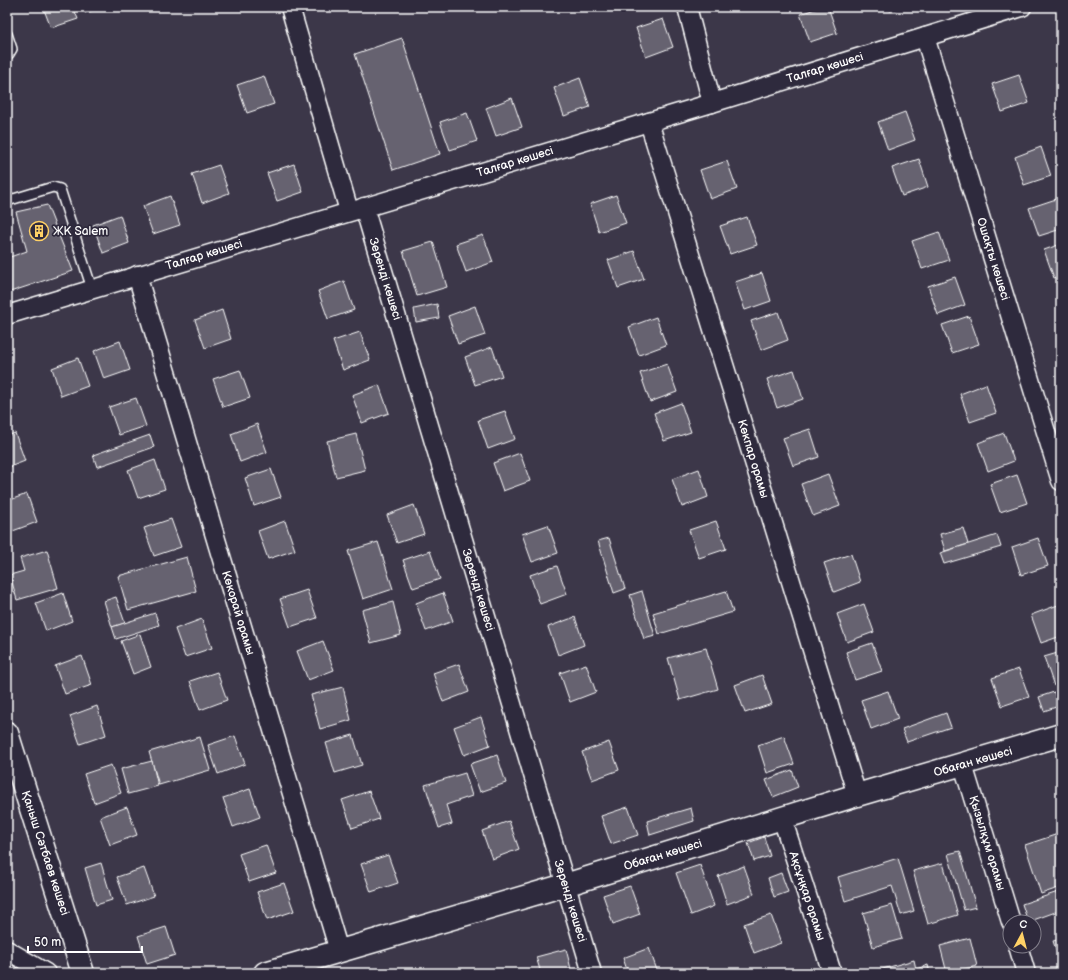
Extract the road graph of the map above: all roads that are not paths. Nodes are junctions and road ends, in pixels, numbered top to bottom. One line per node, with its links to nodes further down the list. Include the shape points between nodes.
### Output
1 (290, 7): 10 (street, Зеренді көшесі)
2 (687, 7): 7 (street)
3 (1022, 7): 5 (street, Талғар көшесі)
4 (7, 34): 6 (lane, via 12,49)
5 (925, 37): 7 (street, Талғар көшесі); 14 (street, Ошақты көшесі)
6 (7, 55)
7 (712, 103): 8 (street, Талғар көшесі)
8 (649, 122): 10 (street, Талғар көшесі); 18 (street, Көкпар орамы)
9 (7, 201): 12 (lane, via 54,187 60,189)
10 (356, 209): 11 (street, Талғар көшесі); 20 (street, Зеренді көшесі)
11 (137, 276): 12 (street, Талғар көшесі); 23 (street, Көкорай орамы)
12 (92, 289): 13 (street, Талғар көшесі)
13 (7, 315)
14 (1061, 481)
15 (7, 733): 26 (street, Қаныш Сәтбаев көшесі)
16 (1061, 735): 17 (street, Обаған көшесі)
17 (963, 765): 18 (street, Обаған көшесі); 21 (street, Қызылқұм орамы)
18 (857, 795): 19 (street, Обаған көшесі)
19 (782, 818): 20 (street, Обаған көшесі); 29 (street, Ақсұңқар орамы)
20 (565, 885): 23 (street, Обаған көшесі); 28 (street, Зеренді көшесі)
21 (1009, 914)
22 (7, 950): 25 (street)
23 (339, 950): 27 (street, Обаған көшесі)
24 (1020, 954): 30 (street)
25 (46, 973)
26 (83, 973)
27 (265, 973)
28 (592, 973)
29 (832, 973)
30 (1026, 973)

